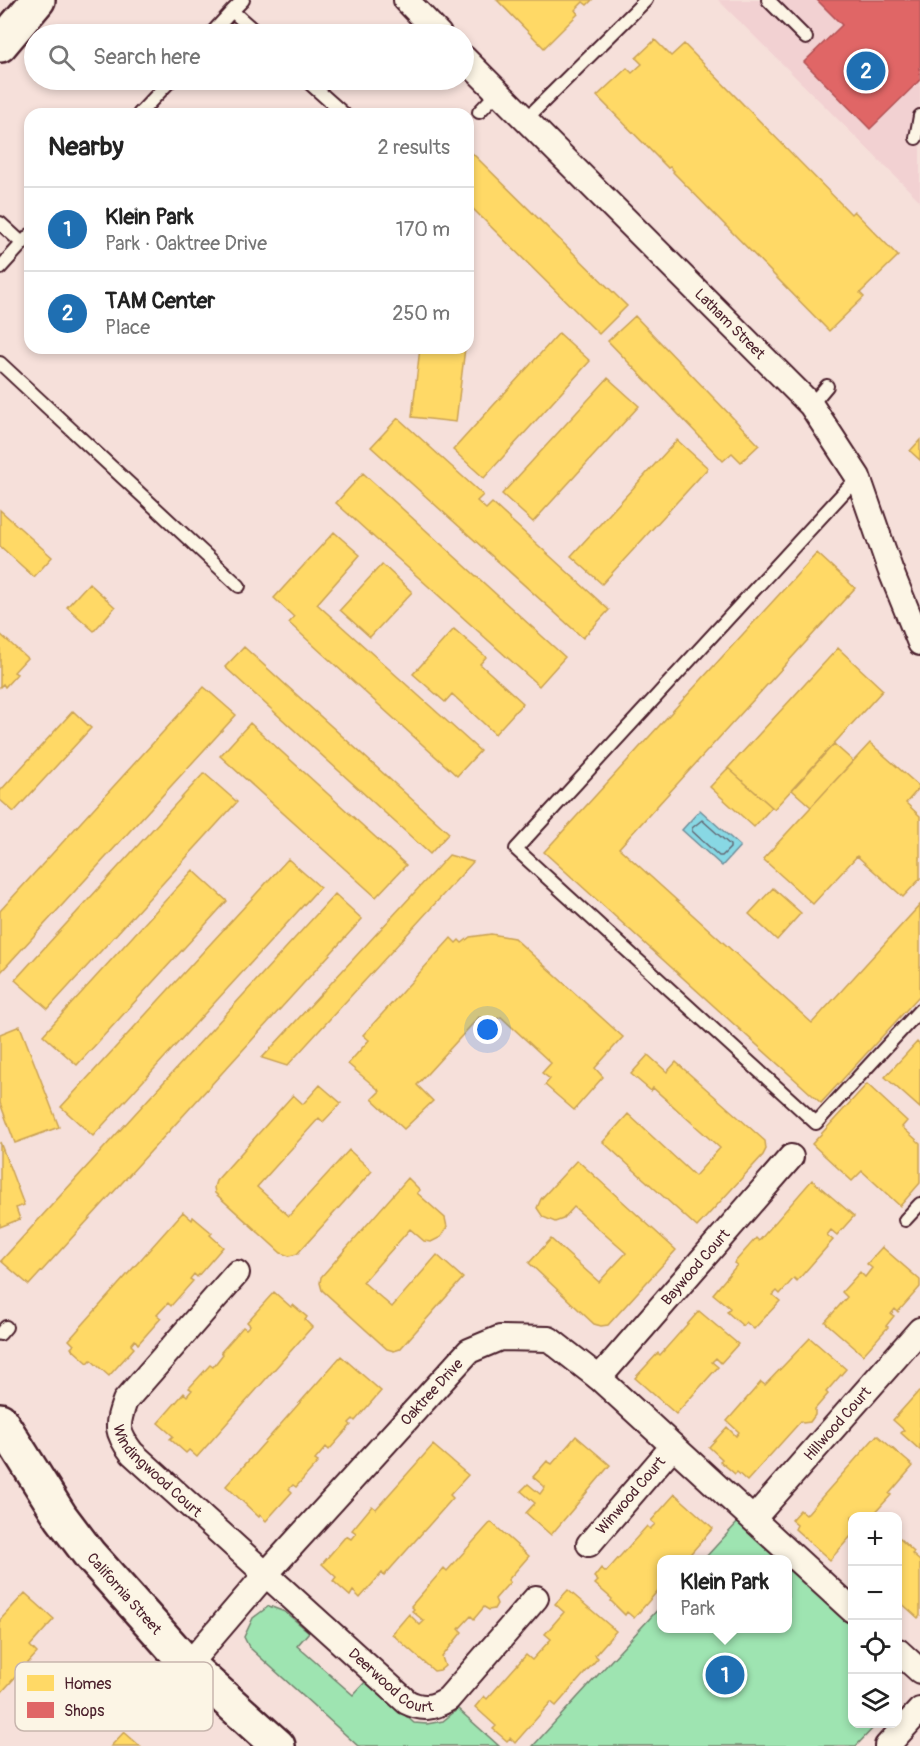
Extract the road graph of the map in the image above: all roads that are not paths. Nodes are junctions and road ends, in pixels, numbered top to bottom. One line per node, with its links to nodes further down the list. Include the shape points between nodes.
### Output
1 (38, 0): 11 (main road)
2 (243, 0): 6 (lane)
3 (406, 0): 9 (street)
4 (646, 0): 20 (lane)
5 (768, 0): 10 (lane)
6 (232, 11): 7 (lane); 8 (lane)
7 (220, 24)
8 (247, 24)
9 (429, 24)
10 (806, 38)
11 (0, 45)
12 (474, 68): 15 (street, Latham Street)
13 (162, 90): 16 (lane)
14 (317, 90): 17 (lane)
15 (498, 92): 18 (lane); 20 (street, Latham Street)
16 (145, 108)
17 (337, 108)
18 (479, 112)
19 (920, 116): 21 (lane)
20 (526, 119): 28 (street, Latham Street)
21 (916, 138)
22 (0, 223): 23 (lane)
23 (24, 238)
24 (24, 241): 25 (lane)
25 (0, 268)
26 (0, 363): 30 (lane)
27 (827, 386): 28 (lane)
28 (811, 405): 29 (street, Latham Street)
29 (858, 477): 31 (street, Latham Street); 32 (lane, via 516,849 816,1123)
30 (239, 586)
31 (920, 644)
32 (920, 1010)
33 (791, 1157): 38 (street, Baywood Court)
34 (920, 1204): 35 (lane)
35 (905, 1220)
36 (237, 1273): 43 (street, Windingwood Court, via 125,1401 118,1429 132,1453)
37 (920, 1330): 41 (street, Hillwood Court)
38 (599, 1378): 40 (street, Oaktree Drive); 43 (street, Oaktree Drive, via 549,1340 500,1338 469,1351)
39 (0, 1420): 47 (main road, California Street, via 61,1517)
40 (673, 1446): 41 (street, Oaktree Drive); 42 (street, Winwood Court)
41 (754, 1518): 45 (street, Oaktree Drive)
42 (589, 1544)
43 (265, 1575): 44 (street, Deerwood Court, via 407,1701 426,1708 448,1699); 48 (street, Oaktree Drive)
44 (536, 1598)
45 (848, 1606)
46 (902, 1655): 49 (street)
47 (185, 1662)
48 (191, 1662)
49 (920, 1671)
50 (213, 1688): 52 (main road, California Street)
51 (920, 1710): 53 (street)
52 (278, 1746)
53 (886, 1746)

